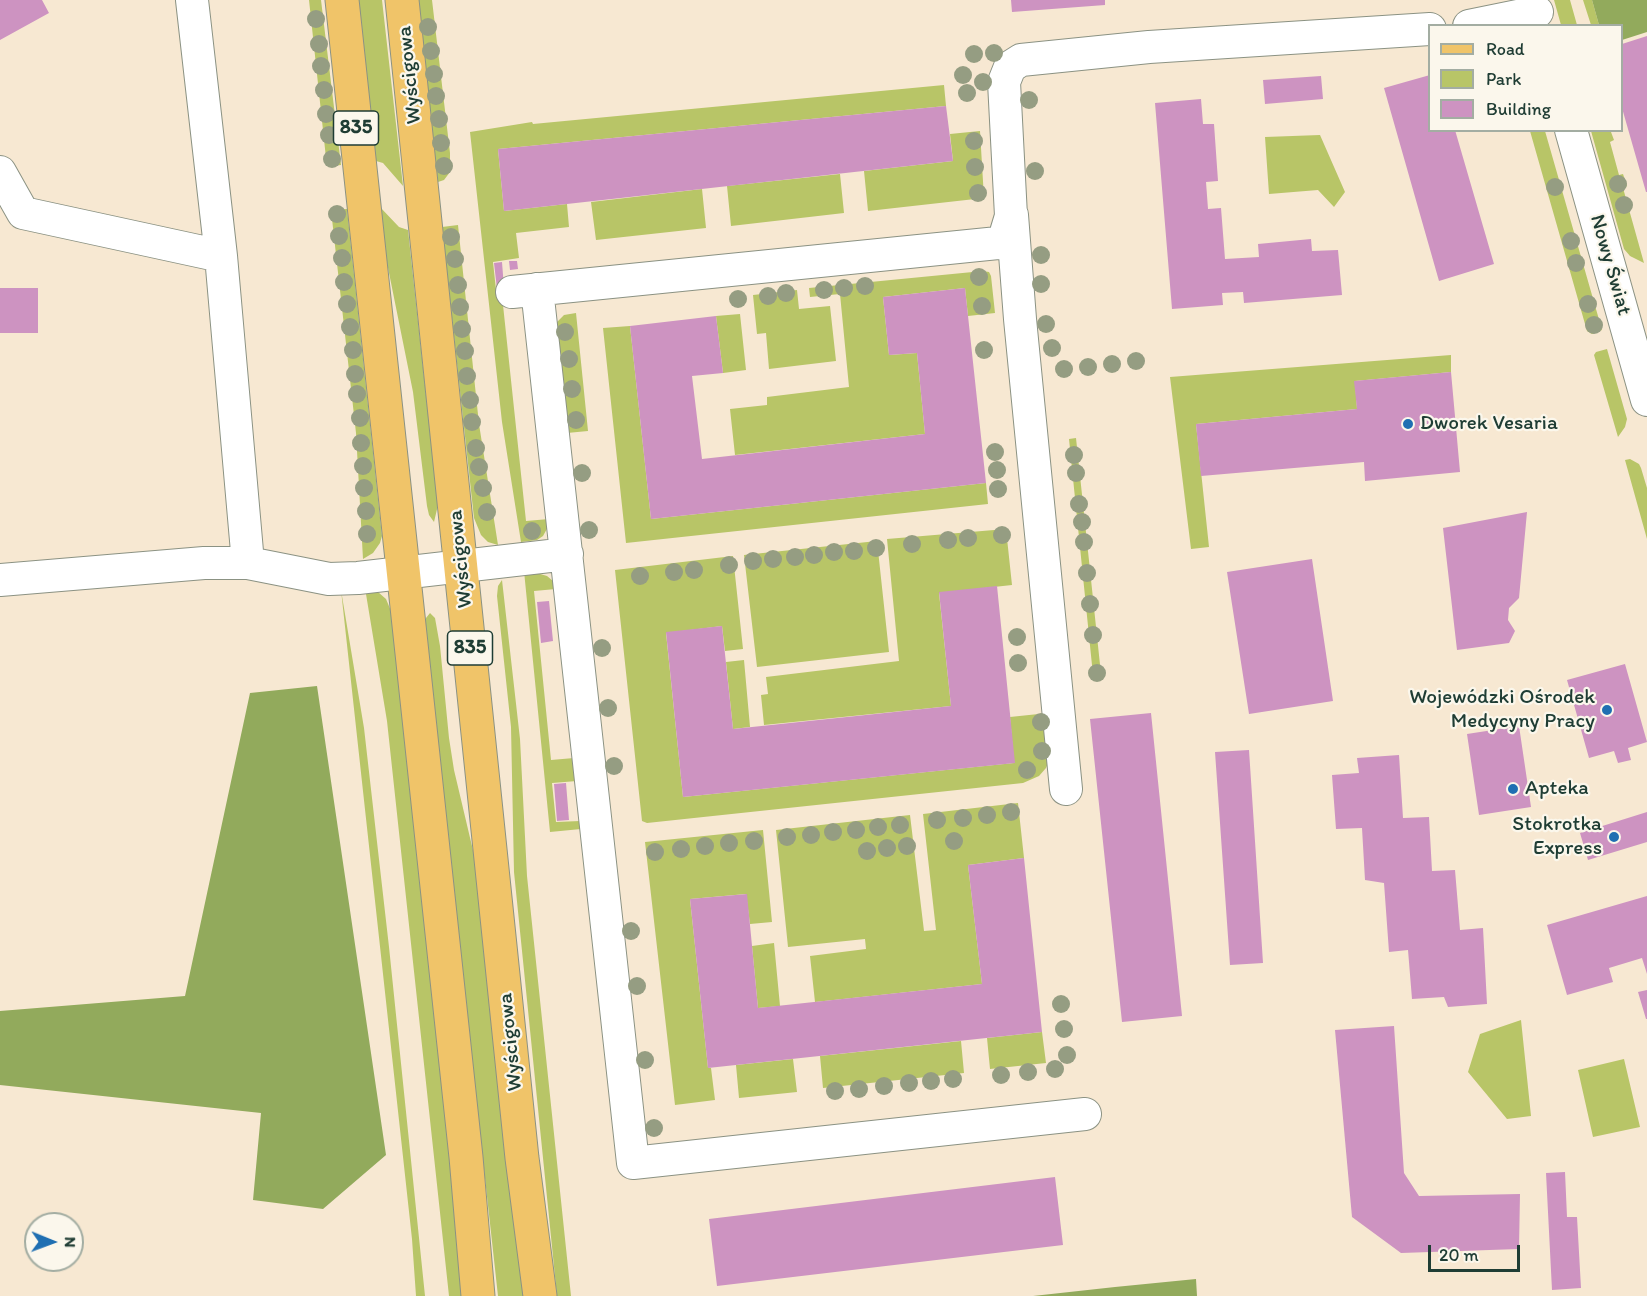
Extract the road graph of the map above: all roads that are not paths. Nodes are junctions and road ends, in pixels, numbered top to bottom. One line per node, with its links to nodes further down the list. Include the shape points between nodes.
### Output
1 (192, 0): 10 (street)
2 (342, 0): 15 (main road, 835)
3 (402, 0): 14 (main road, Wyścigowa / 835)
4 (1537, 12): 5 (street)
5 (1479, 24)
6 (1428, 28): 9 (street, via 1021,60 1010,67 1004,82)
7 (1572, 132): 11 (street, Nowy Świat)
8 (0, 172): 10 (street, via 23,213)
9 (1012, 205): 12 (street, via 1009,227 998,243 524,291); 17 (street)
10 (220, 256): 13 (street)
11 (1647, 400)
12 (567, 554): 14 (street); 18 (street, via 633,1163)
13 (248, 563): 15 (street, via 329,579); 16 (street, via 204,563)
14 (462, 567): 15 (street); 20 (main road, Wyścigowa / 835, via 522,1158)
15 (403, 573): 19 (main road, 835)
16 (0, 580)
17 (1066, 789)
18 (1085, 1114)
19 (478, 1296)
20 (540, 1296)

